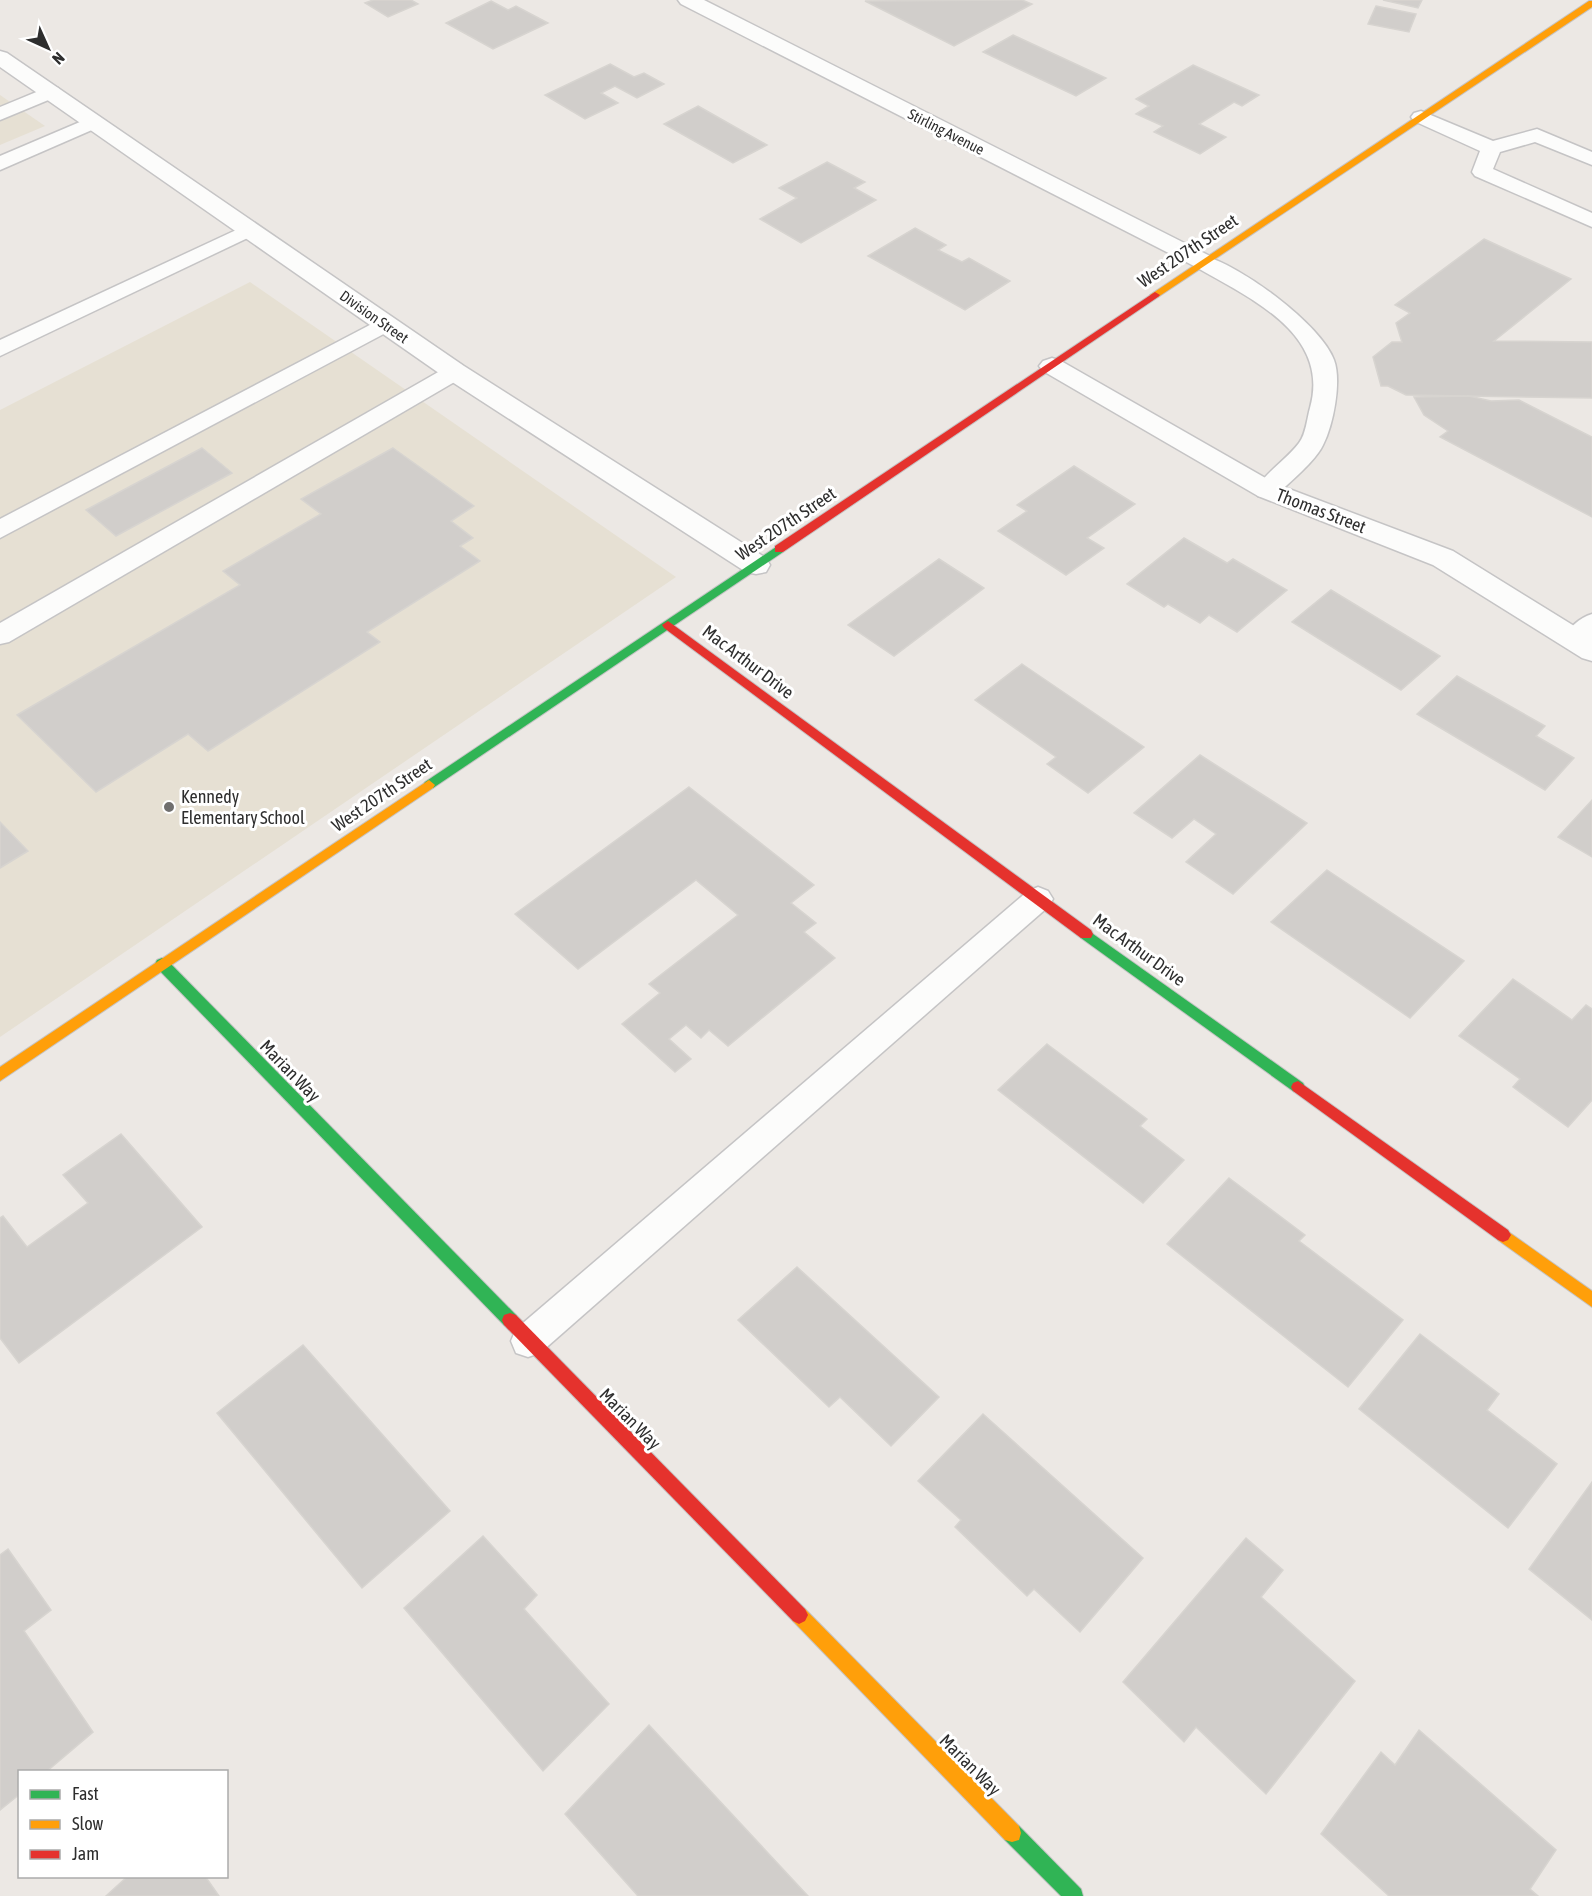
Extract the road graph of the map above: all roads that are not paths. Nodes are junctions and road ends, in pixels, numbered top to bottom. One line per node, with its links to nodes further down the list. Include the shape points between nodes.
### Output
1 (688, 0): 13 (street, Stirling Avenue)
2 (1592, 3): 6 (street, West 207th Street)
3 (0, 57): 4 (street, Division Street)
4 (51, 92): 5 (lane); 7 (street, Division Street)
5 (0, 114)
6 (1421, 117): 8 (lane); 13 (street, West 207th Street)
7 (94, 122): 10 (lane); 12 (street, Division Street)
8 (1491, 148): 9 (lane, via 1537,135); 11 (lane, via 1482,172)
9 (1592, 159)
10 (0, 164)
11 (1592, 221)
12 (249, 230): 14 (street, Division Street); 15 (lane)
13 (1204, 262): 16 (street, West 207th Street); 18 (lane, via 1264,297 1299,325 1323,360 1326,392 1312,444)
14 (385, 324): 17 (street, Division Street); 19 (lane)
15 (0, 349)
16 (1053, 366): 18 (street, Thomas Street); 20 (street, West 207th Street)
17 (455, 372): 20 (street, Division Street); 22 (lane)
18 (1267, 490): 23 (street, Thomas Street, via 1443,558)
19 (0, 530)
20 (756, 565): 21 (street, West 207th Street)
21 (668, 625): 24 (street, Mac Arthur Drive); 25 (street, West 207th Street)
22 (0, 635)
23 (1586, 638)
24 (1038, 898): 27 (street, Mac Arthur Drive); 28 (lane)
25 (162, 964): 26 (street, West 207th Street); 28 (street, Marian Way)
26 (0, 1075)
27 (1592, 1300)
28 (528, 1341): 29 (street, Marian Way)
29 (1074, 1896)

